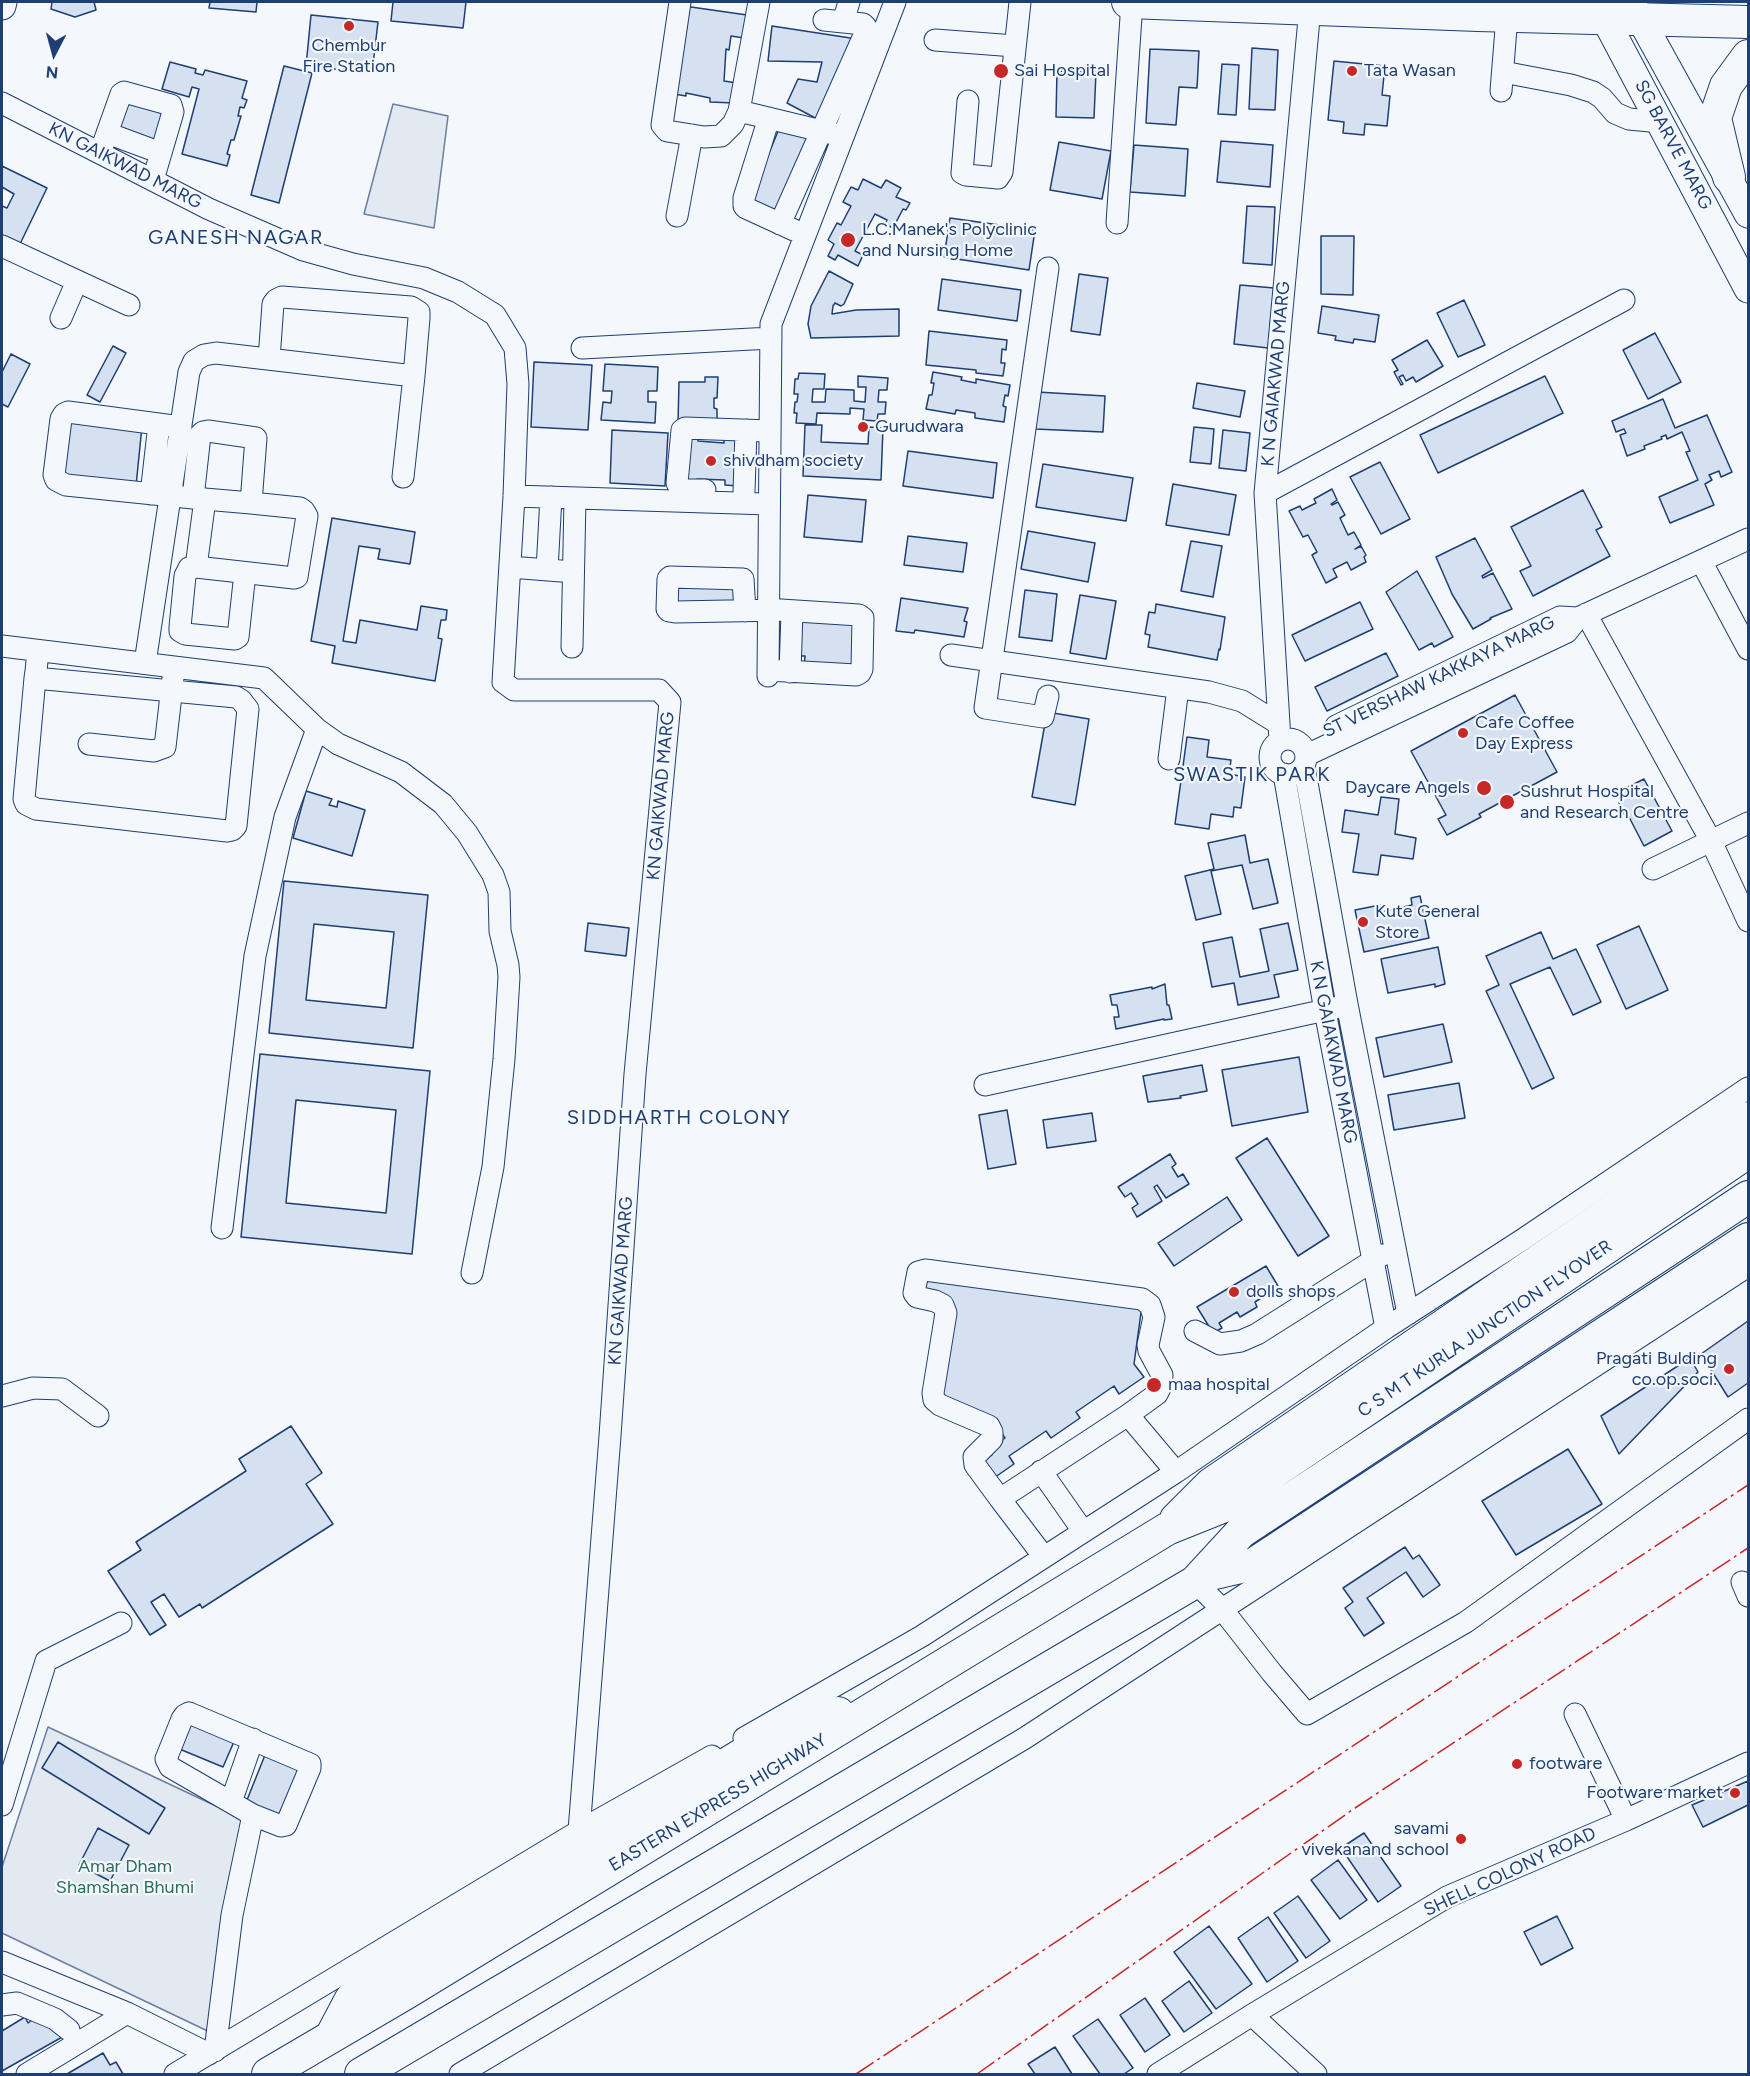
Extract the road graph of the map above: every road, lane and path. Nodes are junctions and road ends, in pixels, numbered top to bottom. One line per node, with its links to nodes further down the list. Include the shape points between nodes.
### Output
1 (3, 2): 9 (main road)
2 (680, 2): 24 (street, via 662,125 667,131)
3 (759, 2): 19 (street)
4 (849, 2): 22 (street, via 833,21 863,24 866,31)
5 (895, 2): 25 (street)
6 (1020, 2): 15 (street)
7 (1128, 2): 8 (highway)
8 (1132, 2): 10 (highway); 32 (street)
9 (2, 6)
10 (1310, 8): 12 (highway); 53 (street, K N GAIAKWAD MARG)
11 (1619, 10): 12 (highway); 13 (highway); 21 (main road, SG BARVE MARG); 28 (main road)
12 (1507, 16): 21 (street, via 1502,81 1571,84 1593,92 1615,113 1629,119)
13 (1749, 22)
14 (935, 40): 15 (street)
15 (1015, 46): 17 (street, via 1002,172 998,178 966,176 962,172)
16 (1749, 56): 28 (highway, via 1725,86 1715,118)
17 (968, 101)
18 (2, 103): 26 (street, KN GAIKWAD MARG)
19 (739, 111): 20 (street); 24 (street, via 722,136)
20 (769, 118): 22 (street); 33 (street, via 743,202 746,208)
21 (1661, 122): 38 (main road, SG BARVE MARG)
22 (822, 131): 25 (street); 33 (street)
23 (107, 133): 26 (street); 27 (street); 27 (street, via 124,92 171,105 173,112)
24 (692, 135): 31 (street)
25 (844, 136): 34 (street)
26 (100, 153): 29 (street, KN GAIKWAD MARG)
27 (161, 153): 29 (street)
28 (1729, 177): 30 (main road)
29 (153, 180): 55 (street, KN GAIKWAD MARG, via 303,250 424,278 458,292 495,315 515,348 518,384)
30 (1749, 214)
31 (677, 216)
32 (1117, 223)
33 (780, 224): 34 (street)
34 (805, 235): 42 (street, via 771,324)
35 (2, 246): 37 (street)
36 (1048, 268): 80 (street)
37 (77, 281): 40 (street); 41 (street)
38 (1749, 289)
39 (1624, 300): 53 (street)
40 (129, 305)
41 (60, 318)
42 (771, 338): 43 (street); 49 (street)
43 (582, 348)
44 (269, 359): 45 (street); 45 (street, via 273,304 282,297 411,307 419,312); 47 (street, via 216,353 194,361)
45 (414, 376): 51 (street)
46 (159, 424): 47 (street); 54 (street); 54 (street, via 64,414 54,475 60,483)
47 (181, 427): 50 (street)
48 (746, 430): 49 (street); 52 (street); 52 (street, via 682,430 677,483 686,490)
49 (770, 431): 59 (street)
50 (186, 463): 54 (street); 57 (street); 60 (street, via 202,432 256,438)
51 (403, 477)
52 (744, 492): 59 (street)
53 (1265, 493): 90 (street, K N GAIAKWAD MARG)
54 (161, 495): 57 (street); 68 (street)
55 (514, 496): 56 (street); 64 (street, KN GAIKWAD MARG)
56 (551, 497): 58 (street); 65 (street)
57 (199, 498): 60 (street); 63 (street)
58 (575, 498): 59 (street); 66 (street)
59 (769, 498): 70 (street)
60 (251, 503): 67 (street, via 300,508 307,516 297,577)
61 (1749, 539): 62 (street, ST VERSHAW KAKKAYA MARG)
62 (1701, 561): 73 (street, ST VERSHAW KAKKAYA MARG); 77 (street)
63 (196, 567): 67 (street); 69 (street, via 186,572)
64 (510, 567): 65 (street); 137 (street, KN GAIKWAD MARG, via 503,682 514,690 659,690 670,702 635,1074)
65 (547, 570): 66 (street)
66 (574, 572): 76 (street)
67 (245, 573): 74 (street, via 238,637)
68 (154, 604): 69 (street); 81 (street)
69 (182, 607): 74 (street, via 180,631)
70 (768, 610): 71 (street); 72 (street); 84 (street, via 768,673)
71 (745, 611)
72 (792, 612): 84 (street); 84 (street, via 863,618 862,669 856,675)
73 (1582, 616): 92 (street, ST VERSHAW KAKKAYA MARG, via 1567,632 1515,647 1388,708); 96 (street)
74 (208, 636): 83 (street)
75 (2, 646): 78 (street)
76 (572, 647)
77 (1749, 649)
78 (38, 651): 81 (street); 85 (street)
79 (951, 655): 80 (street)
80 (991, 660): 86 (street); 88 (street, via 985,708 1043,717)
81 (145, 663): 82 (street)
82 (174, 667): 83 (street); 87 (street)
83 (205, 671): 89 (street, via 264,678)
84 (790, 672)
85 (35, 678): 87 (street); 87 (street, via 24,800 30,808 232,830 237,819 246,704 236,697)
86 (1178, 688): 90 (street, via 1242,700); 93 (street)
87 (171, 691): 91 (street, via 165,747 161,750)
88 (1048, 696)
89 (317, 729): 108 (street, via 285,817 255,956); 113 (street, via 338,744 401,772 443,804 467,833 499,892 500,931 509,977 504,1059 493,1167)
90 (1280, 732): 92 (street, via 1292,738); 94 (street, via 1270,755 1274,767)
91 (89, 744)
92 (1304, 755): 94 (street, via 1295,773); 99 (street, K N GAIAKWAD MARG)
93 (1169, 759)
94 (1284, 774): 100 (street, K N GAIAKWAD MARG)
95 (1749, 824): 96 (street)
96 (1711, 841): 97 (street); 98 (street)
97 (1653, 869)
98 (1749, 921)
99 (1347, 1004): 100 (street); 103 (street, K N GAIAKWAD MARG)
100 (1325, 1011): 101 (street); 104 (street, K N GAIAKWAD MARG)
101 (985, 1085)
102 (1749, 1088): 114 (street)
103 (1366, 1099): 104 (street); 110 (street, K N GAIAKWAD MARG)
104 (1342, 1103): 111 (street, K N GAIAKWAD MARG)
105 (1749, 1118): 124 (highway, via 1211,1484)
106 (1749, 1152): 124 (highway, C S M T KURLA JUNCTION FLYOVER, via 1222,1507)
107 (1749, 1197): 127 (highway, C S M T KURLA JUNCTION FLYOVER, via 1241,1532)
108 (222, 1228)
109 (1749, 1239): 127 (highway, via 1254,1564)
110 (1395, 1246): 111 (street); 114 (street, K N GAIAKWAD MARG)
111 (1373, 1261): 115 (street, K N GAIAKWAD MARG); 116 (street, via 1241,1341 1220,1344)
112 (1749, 1266): 128 (street)
113 (472, 1273)
114 (1408, 1314): 115 (street)
115 (1386, 1328): 122 (street)
116 (1195, 1331)
117 (2, 1396): 119 (street, via 33,1388 62,1389)
118 (1128, 1415): 121 (street); 122 (street); 123 (street, via 1161,1386 1162,1375 1148,1345 1154,1317 1150,1305 1142,1299 918,1272 916,1297 943,1305 946,1313 934,1400 993,1432 974,1457 975,1465)
119 (98, 1416)
120 (1749, 1419): 128 (street, via 1466,1623 1307,1714)
121 (1041, 1471): 123 (street); 125 (street)
122 (1176, 1472): 125 (street)
123 (1000, 1499): 126 (street)
124 (1167, 1529): 147 (highway, EASTERN EXPRESS HIGHWAY)
125 (1083, 1531): 126 (street)
126 (1044, 1557): 137 (street, via 922,1636)
127 (1199, 1579): 128 (street); 148 (highway)
128 (1222, 1609): 149 (street, via 1025,1738)
129 (121, 1623): 134 (street, via 46,1661)
130 (1575, 1714): 136 (street)
131 (254, 1739): 133 (street); 133 (street, via 189,1713 182,1719 166,1759 170,1767); 135 (street, via 311,1766 286,1825)
132 (1749, 1764): 136 (street, SHELL COLONY ROAD)
133 (231, 1802): 135 (street)
134 (2, 1805)
135 (253, 1815): 144 (street, via 232,1915)
136 (1626, 1820): 142 (street, SHELL COLONY ROAD, via 1447,1897)
137 (579, 1831): 144 (street)
138 (2, 1962): 139 (street)
139 (30, 1973): 140 (street); 141 (street)
140 (9, 2004): 143 (street, via 56,2019)
141 (127, 2013): 144 (street); 145 (street)
142 (1252, 2014): 150 (street, SHELL COLONY ROAD); 151 (street)
143 (69, 2030)
144 (212, 2052): 146 (street)
145 (27, 2074)
146 (174, 2074)
147 (268, 2074)
148 (362, 2074)
149 (460, 2074)
150 (1158, 2074)
151 (1316, 2074)

